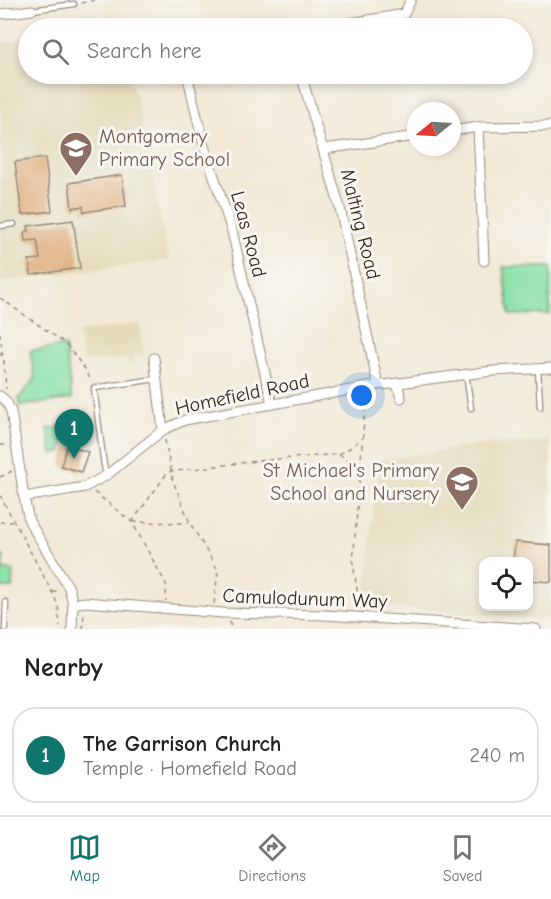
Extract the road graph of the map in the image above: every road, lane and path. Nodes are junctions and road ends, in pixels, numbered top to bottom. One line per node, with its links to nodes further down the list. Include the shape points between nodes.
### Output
1 (14, 0): 6 (street)
2 (95, 0): 4 (path)
3 (411, 0): 8 (street, via 404,14)
4 (74, 4): 5 (lane)
5 (32, 10): 6 (street)
6 (15, 12): 7 (street)
7 (0, 14)
8 (380, 18)
9 (189, 84): 34 (street, Leas Road, via 204,146 232,231)
10 (305, 84): 15 (street, Malting Road)
11 (551, 126): 12 (street)
12 (478, 127): 13 (street); 18 (street)
13 (461, 130)
14 (407, 137): 15 (street)
15 (324, 149): 29 (street, Malting Road)
16 (14, 224): 17 (lane)
17 (0, 226)
18 (484, 261)
19 (0, 298): 31 (path, via 66,344)
20 (0, 333): 23 (path)
21 (0, 352): 23 (path)
22 (154, 358): 27 (street)
23 (4, 362): 32 (path)
24 (551, 368): 25 (street, Homefield Road)
25 (538, 369): 26 (street, Homefield Road); 35 (lane)
26 (466, 374): 28 (street, Homefield Road); 36 (lane)
27 (157, 379): 31 (lane); 37 (street)
28 (397, 383): 29 (street, Homefield Road); 33 (street)
29 (380, 385): 30 (street, Homefield Road)
30 (366, 387): 34 (street, Homefield Road); 38 (path)
31 (94, 388): 42 (lane)
32 (3, 398): 40 (street, via 11,411)
33 (401, 398)
34 (272, 405): 37 (street, Homefield Road, via 185,420)
35 (540, 407)
36 (471, 408)
37 (163, 430): 41 (path); 42 (street, Homefield Road)
38 (363, 437): 39 (path); 44 (path)
39 (338, 454): 41 (path); 44 (path, via 349,461)
40 (20, 469): 43 (path); 47 (street)
41 (171, 472): 50 (path); 51 (path)
42 (107, 475): 45 (street, Homefield Road)
43 (0, 477)
44 (360, 477): 57 (path, via 353,564)
45 (88, 485): 47 (street, Homefield Road); 50 (path)
46 (0, 495): 49 (path)
47 (24, 497): 54 (street, via 29,521 69,588)
48 (0, 522): 49 (path)
49 (13, 522): 59 (path, via 58,605)
50 (132, 522): 51 (path); 56 (path, via 166,584)
51 (190, 522): 55 (path, via 218,570)
52 (6, 602): 60 (lane)
53 (85, 602): 54 (street, Camulodunum Way); 56 (street, Camulodunum Way); 62 (path)
54 (73, 604): 61 (street)
55 (214, 604)
56 (166, 608): 58 (street, Camulodunum Way, via 325,615)
57 (361, 612)
58 (394, 624): 63 (street, Camulodunum Way)
59 (60, 626)
60 (5, 629)
61 (72, 629)
62 (83, 629)
63 (536, 629)

